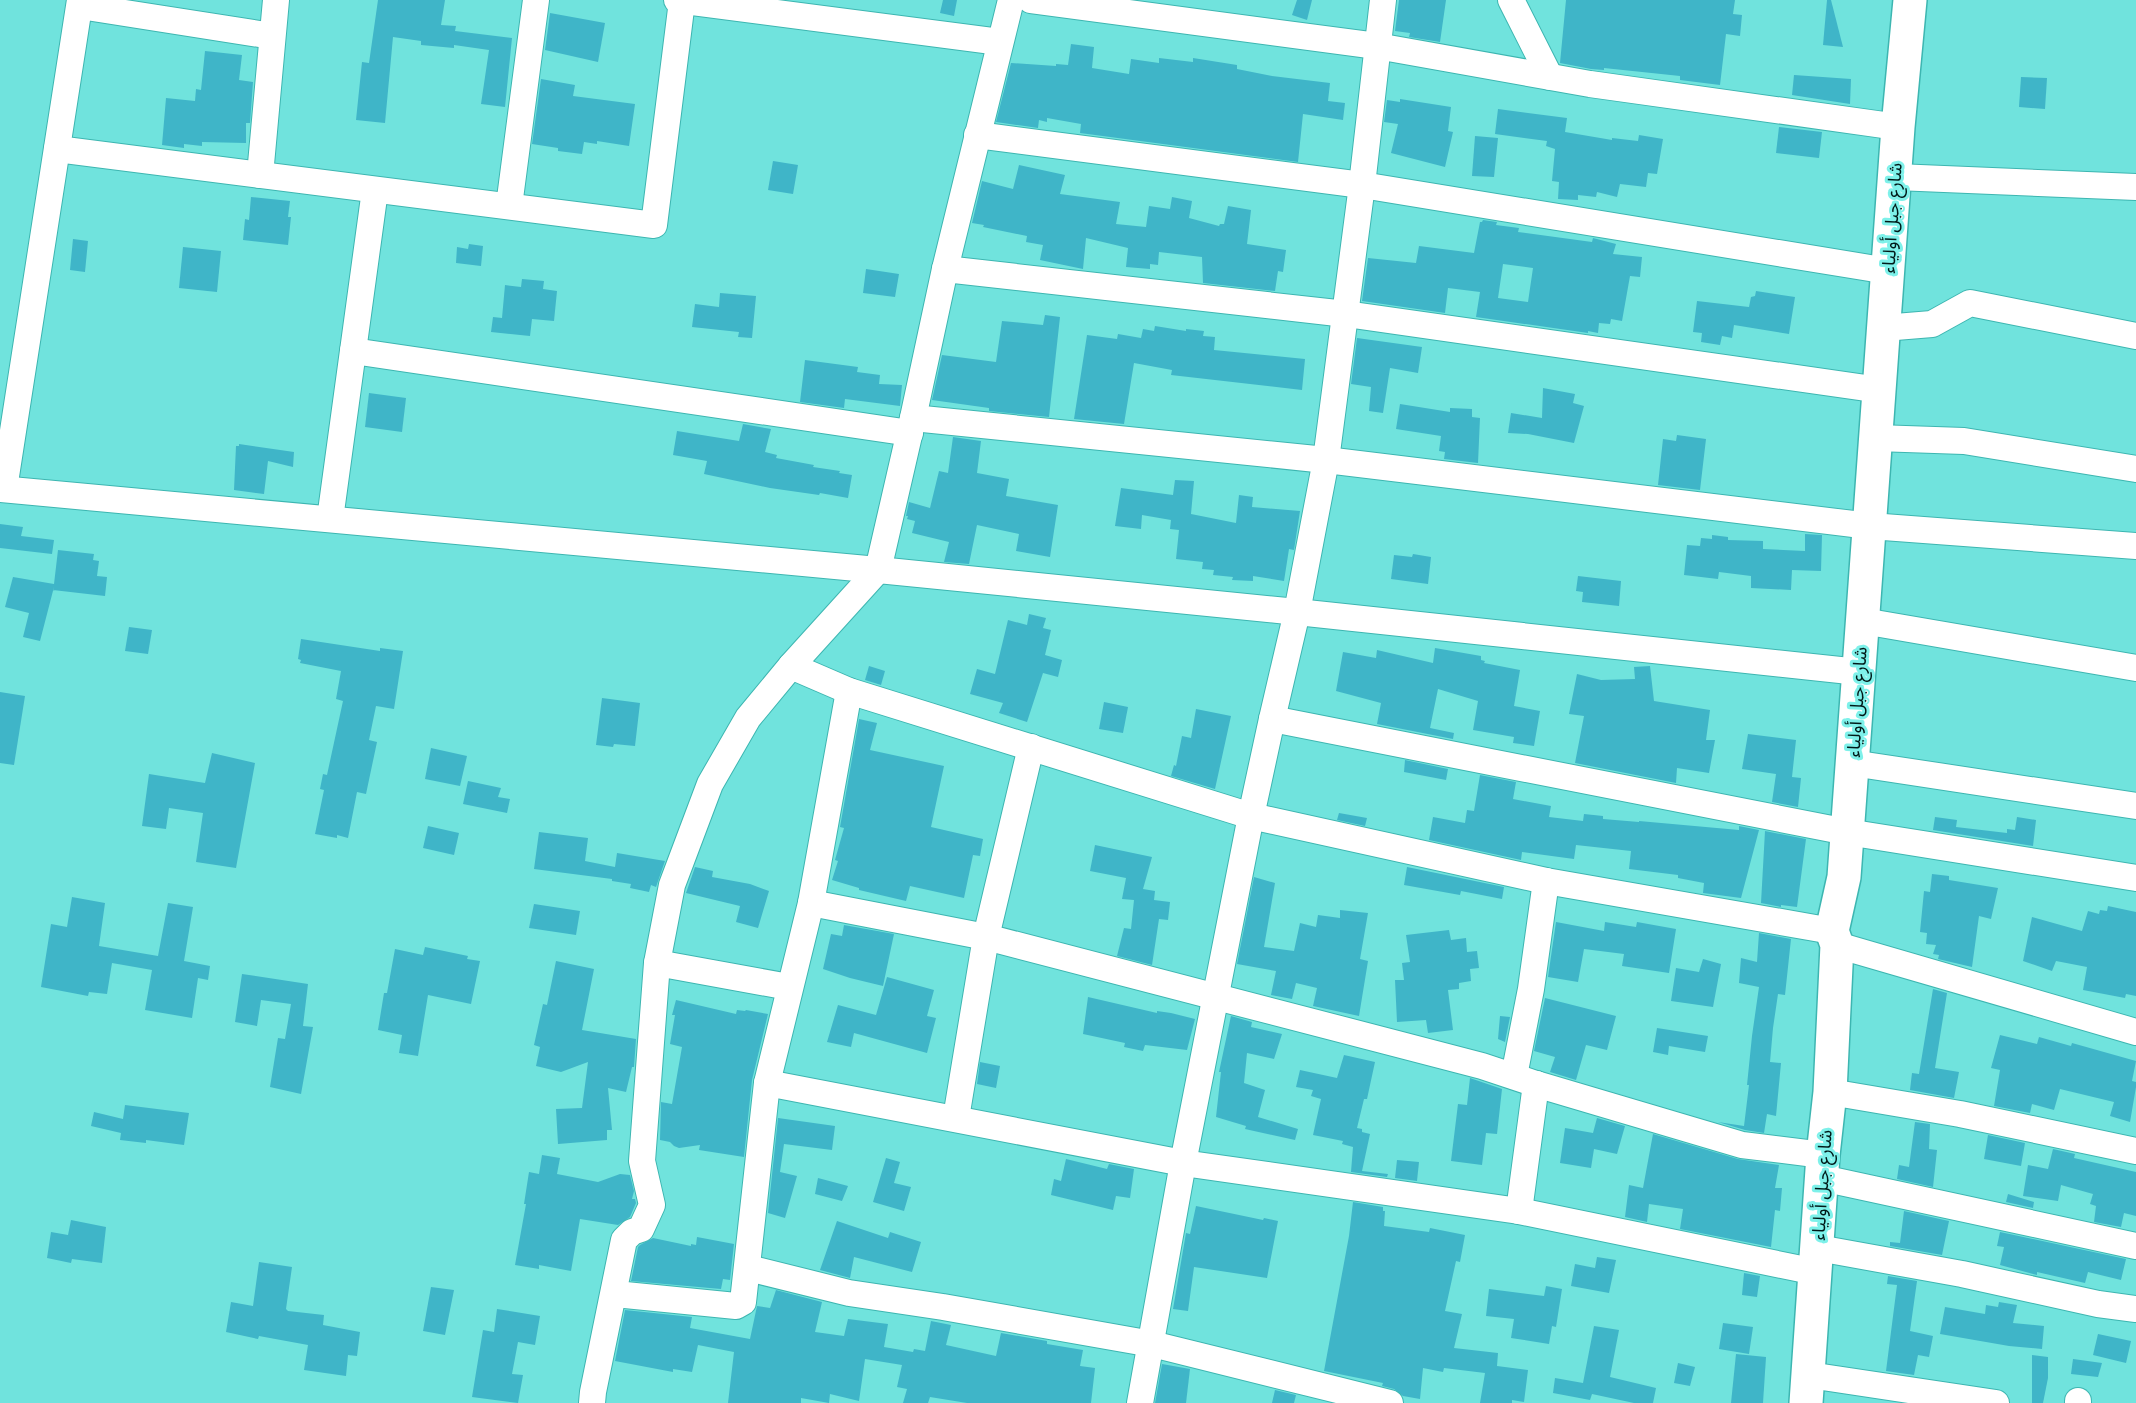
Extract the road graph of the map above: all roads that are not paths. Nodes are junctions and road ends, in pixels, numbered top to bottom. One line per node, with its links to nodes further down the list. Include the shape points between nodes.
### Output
1 (276, 0): 11 (street)
2 (536, 0): 23 (street)
3 (677, 0): 9 (street)
4 (1011, 0): 12 (street)
5 (1031, 0): 13 (street)
6 (1383, 0): 13 (street)
7 (1511, 0): 14 (street)
8 (1910, 0): 15 (highway, شارع جبل أولياء)
9 (682, 1): 12 (street); 23 (street, via 654,225)
10 (80, 3): 11 (street); 17 (street)
11 (272, 36): 18 (street)
12 (1000, 42): 16 (street)
13 (1377, 46): 14 (street); 20 (street)
14 (1550, 77): 15 (street)
15 (1898, 127): 19 (highway, شارع جبل أولياء)
16 (978, 135): 20 (street); 24 (street)
17 (57, 150): 18 (street); 35 (street)
18 (260, 175): 22 (street)
19 (1896, 177): 21 (street); 25 (highway, شارع جبل أولياء)
20 (1362, 185): 25 (street); 26 (street)
21 (2136, 187)
22 (375, 190): 23 (street); 29 (street)
23 (509, 206)
24 (945, 269): 26 (street); 31 (street)
25 (1888, 271): 27 (highway, شارع جبل أولياء)
26 (1346, 314): 30 (street); 33 (street)
27 (1883, 328): 28 (street, via 1932,324 1970,303); 30 (highway, شارع جبل أولياء)
28 (2136, 336)
29 (353, 351): 31 (street); 36 (street)
30 (1880, 390): 32 (highway, شارع جبل أولياء)
31 (911, 426): 33 (street); 39 (street)
32 (1876, 438): 34 (street, via 1964,441); 37 (highway, شارع جبل أولياء)
33 (1326, 460): 37 (street); 40 (street)
34 (2136, 469)
35 (2, 489): 36 (street)
36 (330, 519): 39 (street)
37 (1870, 526): 38 (street); 41 (highway, شارع جبل أولياء)
38 (2136, 546)
39 (878, 570): 40 (street); 42 (street)
40 (1298, 612): 44 (street); 46 (street)
41 (1863, 621): 43 (street); 44 (highway, شارع جبل أولياء)
42 (791, 666): 45 (street); 57 (street, via 748,718 710,784 672,885)
43 (2136, 668)
44 (1859, 672): 48 (highway, شارع جبل أولياء)
45 (849, 691): 47 (street); 54 (street)
46 (1272, 719): 50 (street); 51 (street)
47 (1031, 747): 50 (street); 55 (street)
48 (1852, 763): 49 (street); 51 (highway, شارع جبل أولياء)
49 (2136, 806)
50 (1251, 816): 53 (street); 59 (street)
51 (1847, 832): 52 (street); 56 (highway, شارع جبل أولياء)
52 (2136, 878)
53 (1546, 881): 56 (street); 61 (street, via 1531,989)
54 (811, 903): 55 (street); 58 (street)
55 (986, 937): 59 (street); 64 (street)
56 (1835, 938): 60 (street); 63 (highway, شارع جبل أولياء)
57 (657, 963): 58 (street); 72 (street, via 642,1161 652,1205 641,1229 624,1240)
58 (789, 987): 62 (street)
59 (1216, 998): 61 (street); 66 (street)
60 (2136, 1032)
61 (1525, 1080): 67 (street); 68 (street)
62 (767, 1083): 64 (street); 71 (street)
63 (1830, 1092): 65 (street, via 1960,1114); 67 (highway, شارع جبل أولياء)
64 (956, 1118): 66 (street)
65 (2136, 1151)
66 (1183, 1163): 68 (street); 74 (street)
67 (1822, 1167): 69 (street); 70 (highway, شارع جبل أولياء)
68 (1519, 1211): 70 (street)
69 (2136, 1246)
70 (1817, 1260): 73 (street, via 1962,1274); 75 (highway, شارع جبل أولياء)
71 (748, 1268): 72 (street, via 743,1302 736,1306); 74 (street, via 849,1293)
72 (615, 1294): 76 (street)
73 (2136, 1309)
74 (1152, 1344): 77 (street); 78 (street)
75 (1807, 1389): 79 (street)
76 (592, 1403)
77 (1140, 1403)
78 (1390, 1403)
79 (1996, 1403)

